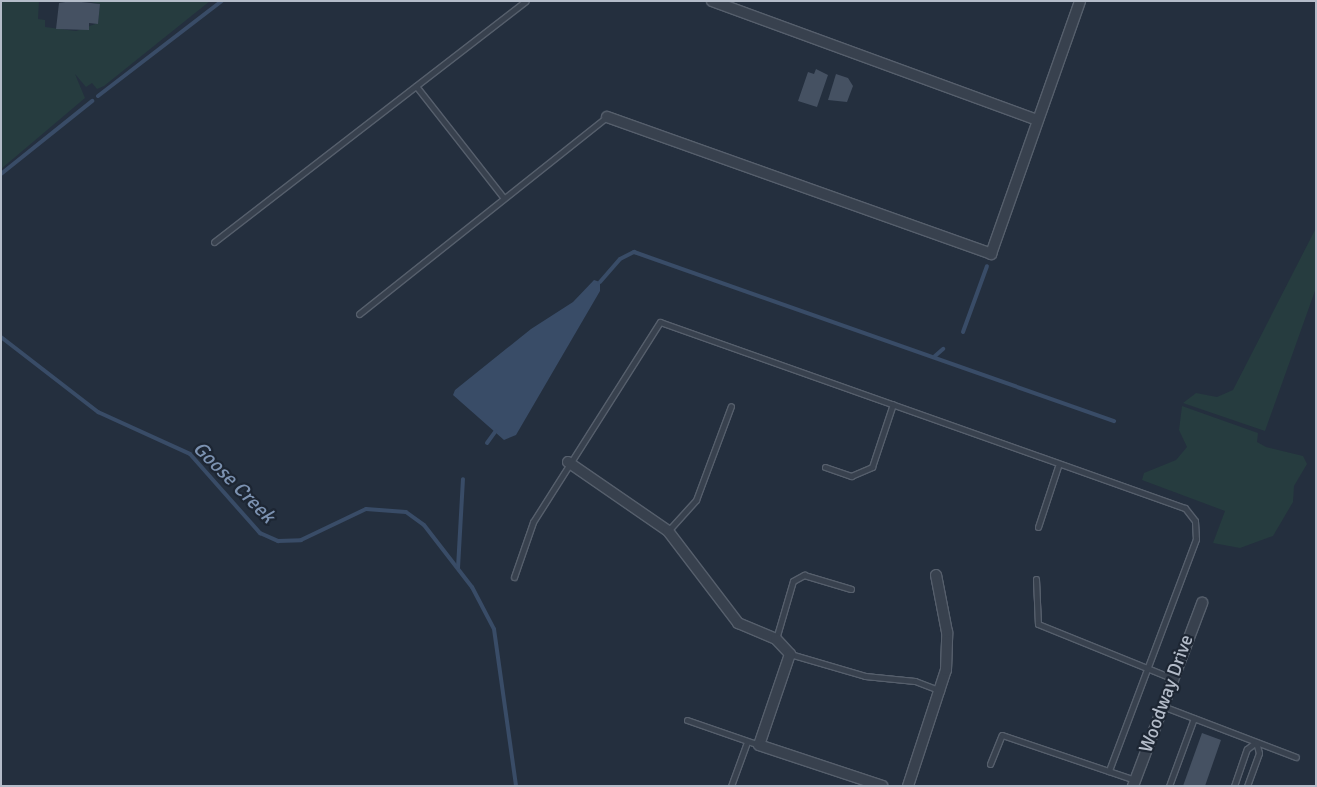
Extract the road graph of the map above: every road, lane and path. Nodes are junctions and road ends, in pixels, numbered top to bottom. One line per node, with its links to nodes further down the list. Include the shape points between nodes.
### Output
1 (526, 1): 4 (lane)
2 (712, 1): 6 (street)
3 (1080, 1): 6 (street)
4 (416, 86): 7 (lane); 8 (lane)
5 (607, 117): 6 (street, via 991,254); 7 (lane)
6 (1037, 120)
7 (503, 197): 9 (lane)
8 (214, 242)
9 (359, 314)
10 (893, 404): 12 (lane, via 660,322); 13 (lane); 14 (lane, via 872,467 851,476)
11 (731, 406): 16 (lane, via 696,500)
12 (568, 462): 16 (street); 18 (lane, via 533,522)
13 (1058, 466): 15 (lane); 24 (lane, via 1186,508 1195,521 1196,539)
14 (825, 467)
15 (1038, 527)
16 (668, 531): 22 (street, via 738,623)
17 (936, 575): 26 (street, via 948,652)
18 (514, 576)
19 (1036, 578): 24 (lane, via 1038,624)
20 (851, 589): 22 (lane, via 804,575 793,581)
21 (1202, 603): 25 (street, Woodway Drive)
22 (776, 639): 23 (street)
23 (790, 654): 26 (lane, via 865,676 915,681); 32 (street)
24 (1148, 669): 25 (lane); 35 (lane)
25 (1175, 679): 27 (street, Woodway Drive)
26 (941, 691): 39 (street)
27 (1165, 707): 28 (lane); 36 (street, Woodway Drive)
28 (1194, 718): 31 (lane); 40 (lane)
29 (687, 720): 30 (lane)
30 (747, 742): 32 (lane); 37 (lane)
31 (1256, 742): 33 (lane); 41 (lane, via 1247,749); 42 (lane, via 1259,753)
32 (759, 745): 38 (street)
33 (1296, 756)
34 (990, 764): 35 (lane, via 1002,735)
35 (1109, 771): 36 (lane)
36 (1134, 783)
37 (731, 786)
38 (882, 786)
39 (908, 786)
40 (1169, 786)
41 (1234, 786)
42 (1247, 786)

